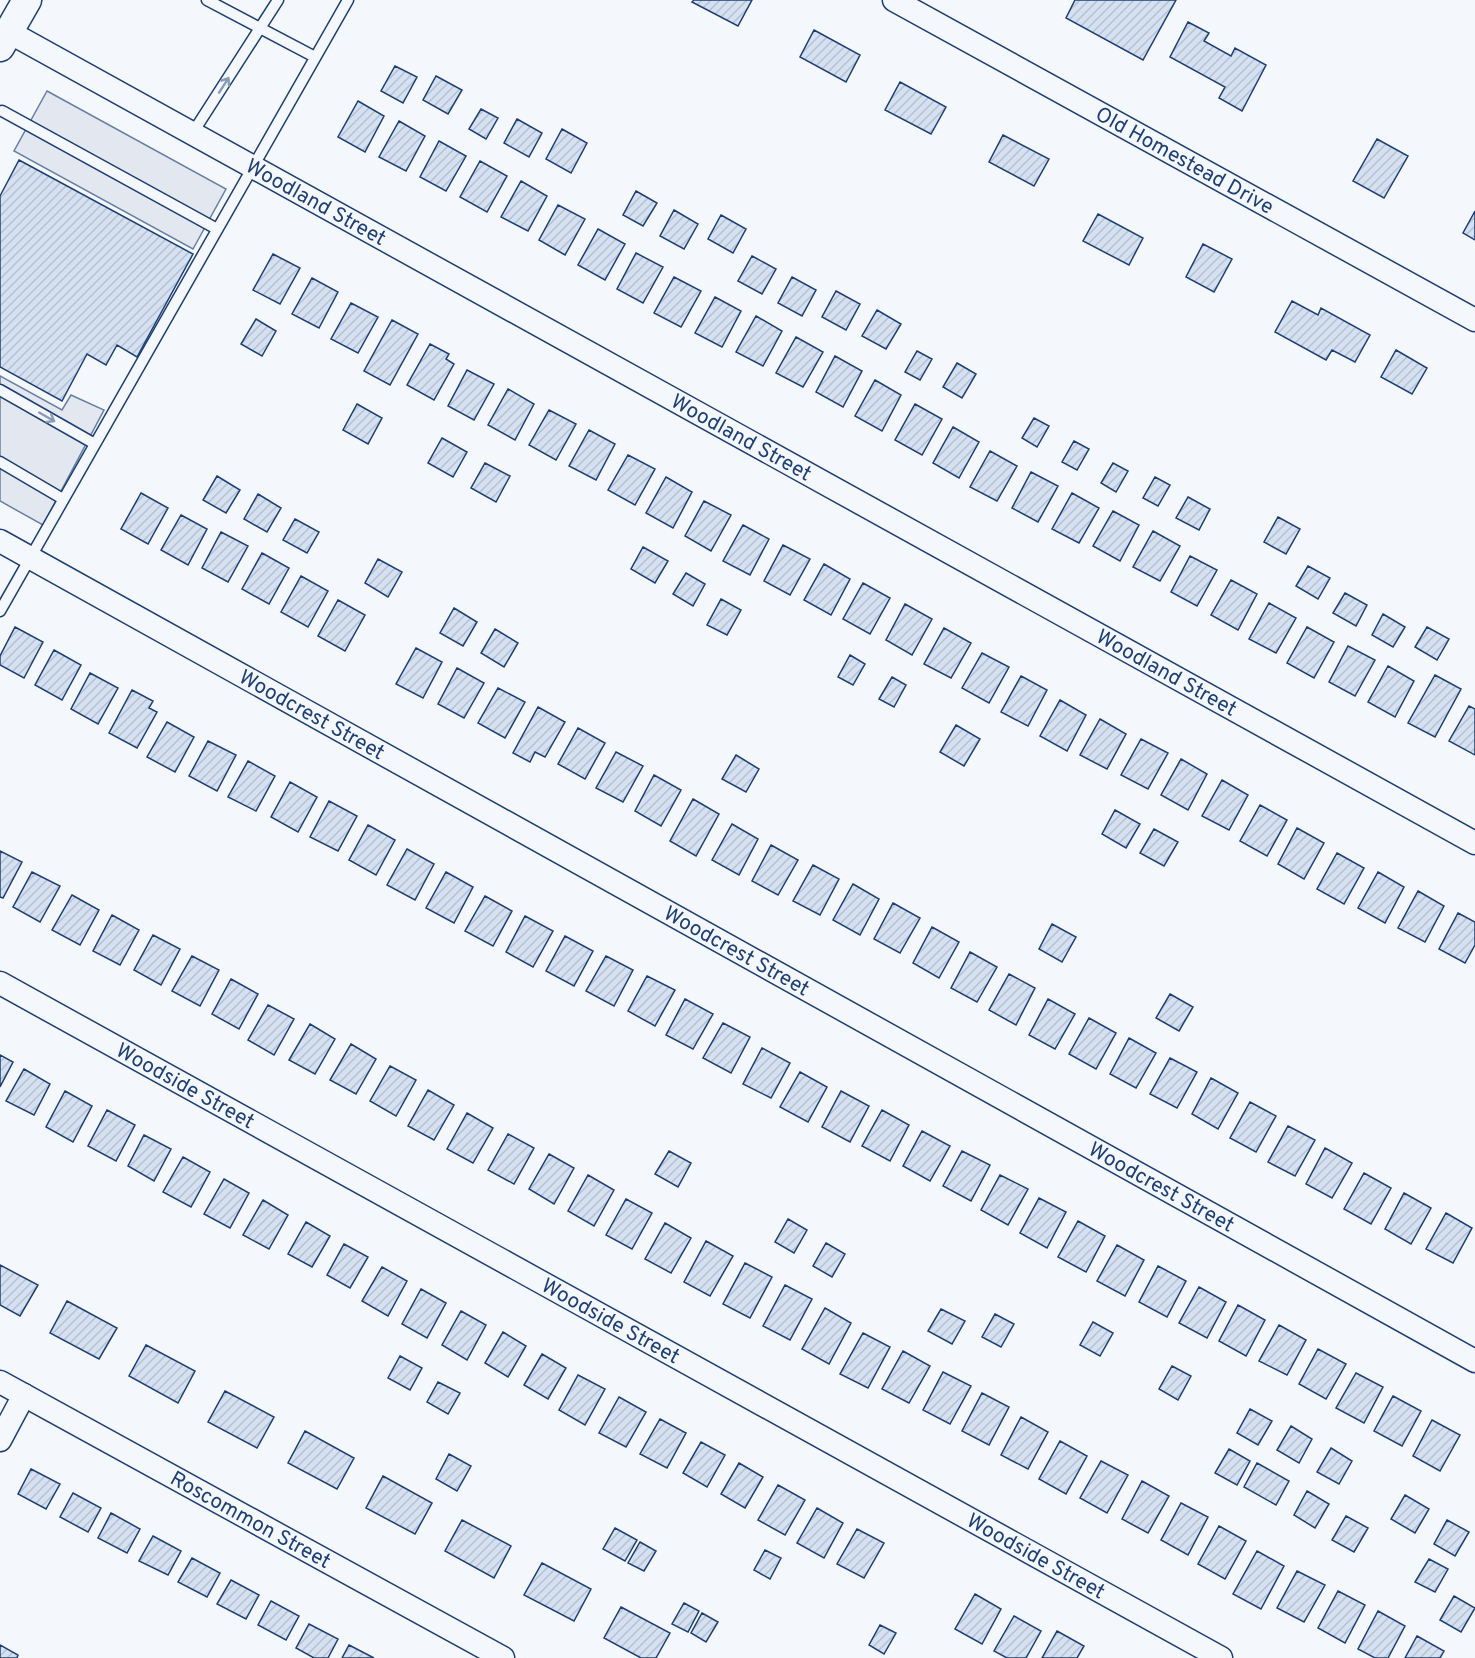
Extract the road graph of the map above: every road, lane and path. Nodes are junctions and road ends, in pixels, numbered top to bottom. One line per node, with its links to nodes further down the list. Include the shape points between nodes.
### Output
1 (27, 0): 7 (street)
2 (207, 0): 6 (lane)
3 (278, 0): 6 (lane)
4 (348, 0): 8 (lane)
5 (894, 0): 13 (street, Old Homestead Drive)
6 (260, 28): 8 (lane); 10 (lane, one-way to 6)
7 (4, 40): 10 (street, Woodland Street)
8 (315, 57): 11 (lane)
9 (1, 109): 12 (lane)
10 (192, 134): 11 (street, Woodland Street)
11 (252, 167): 12 (lane); 21 (street, Woodland Street)
12 (217, 229): 15 (lane)
13 (1475, 320)
14 (0, 390): 15 (lane, one-way to 15)
15 (94, 444): 17 (lane)
16 (0, 462): 17 (lane)
17 (63, 499): 19 (lane)
18 (0, 541): 19 (street, Woodcrest Street)
19 (30, 557): 20 (lane); 23 (street, Woodcrest Street)
20 (0, 611)
21 (1475, 843)
22 (0, 983): 28 (street, Woodside Street)
23 (1475, 1360)
24 (0, 1382): 25 (street, Roscommon Street)
25 (24, 1395): 26 (street); 27 (street, Roscommon Street)
26 (0, 1440)
27 (502, 1658)
28 (1221, 1658)

